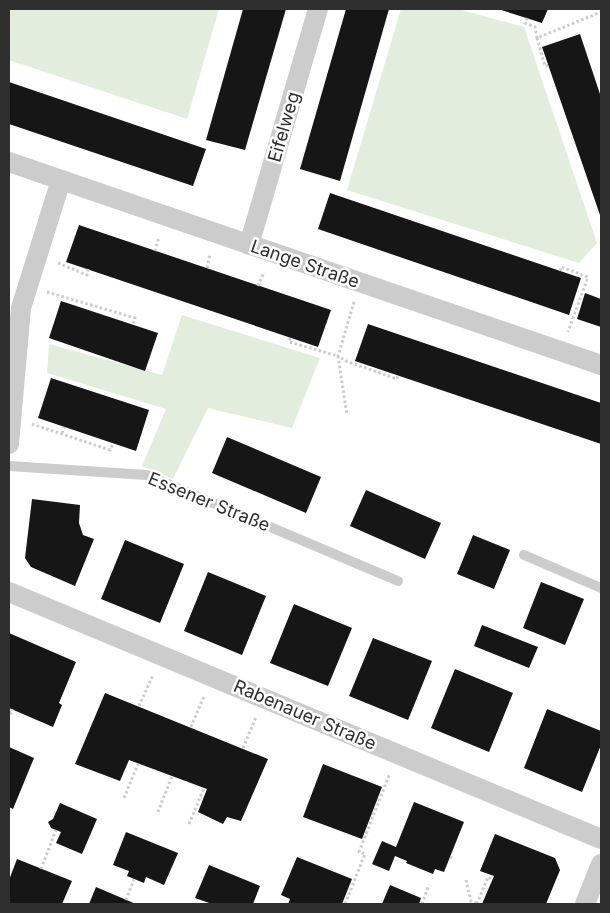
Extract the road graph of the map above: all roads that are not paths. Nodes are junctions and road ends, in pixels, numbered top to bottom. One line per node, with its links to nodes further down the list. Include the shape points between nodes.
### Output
1 (318, 9): 4 (street, Eifelweg)
2 (9, 162): 3 (street, Lange Straße)
3 (61, 180): 4 (street, Lange Straße); 6 (street, via 21,308)
4 (249, 245): 5 (street, Lange Straße)
5 (601, 365)
6 (9, 444)
7 (9, 466): 9 (lane, Essener Straße, via 147,475)
8 (524, 555): 10 (lane)
9 (398, 581)
10 (601, 588)
11 (9, 592): 12 (street, Rabenauer Straße)
12 (601, 839)
13 (601, 864): 14 (street)
14 (584, 904)

